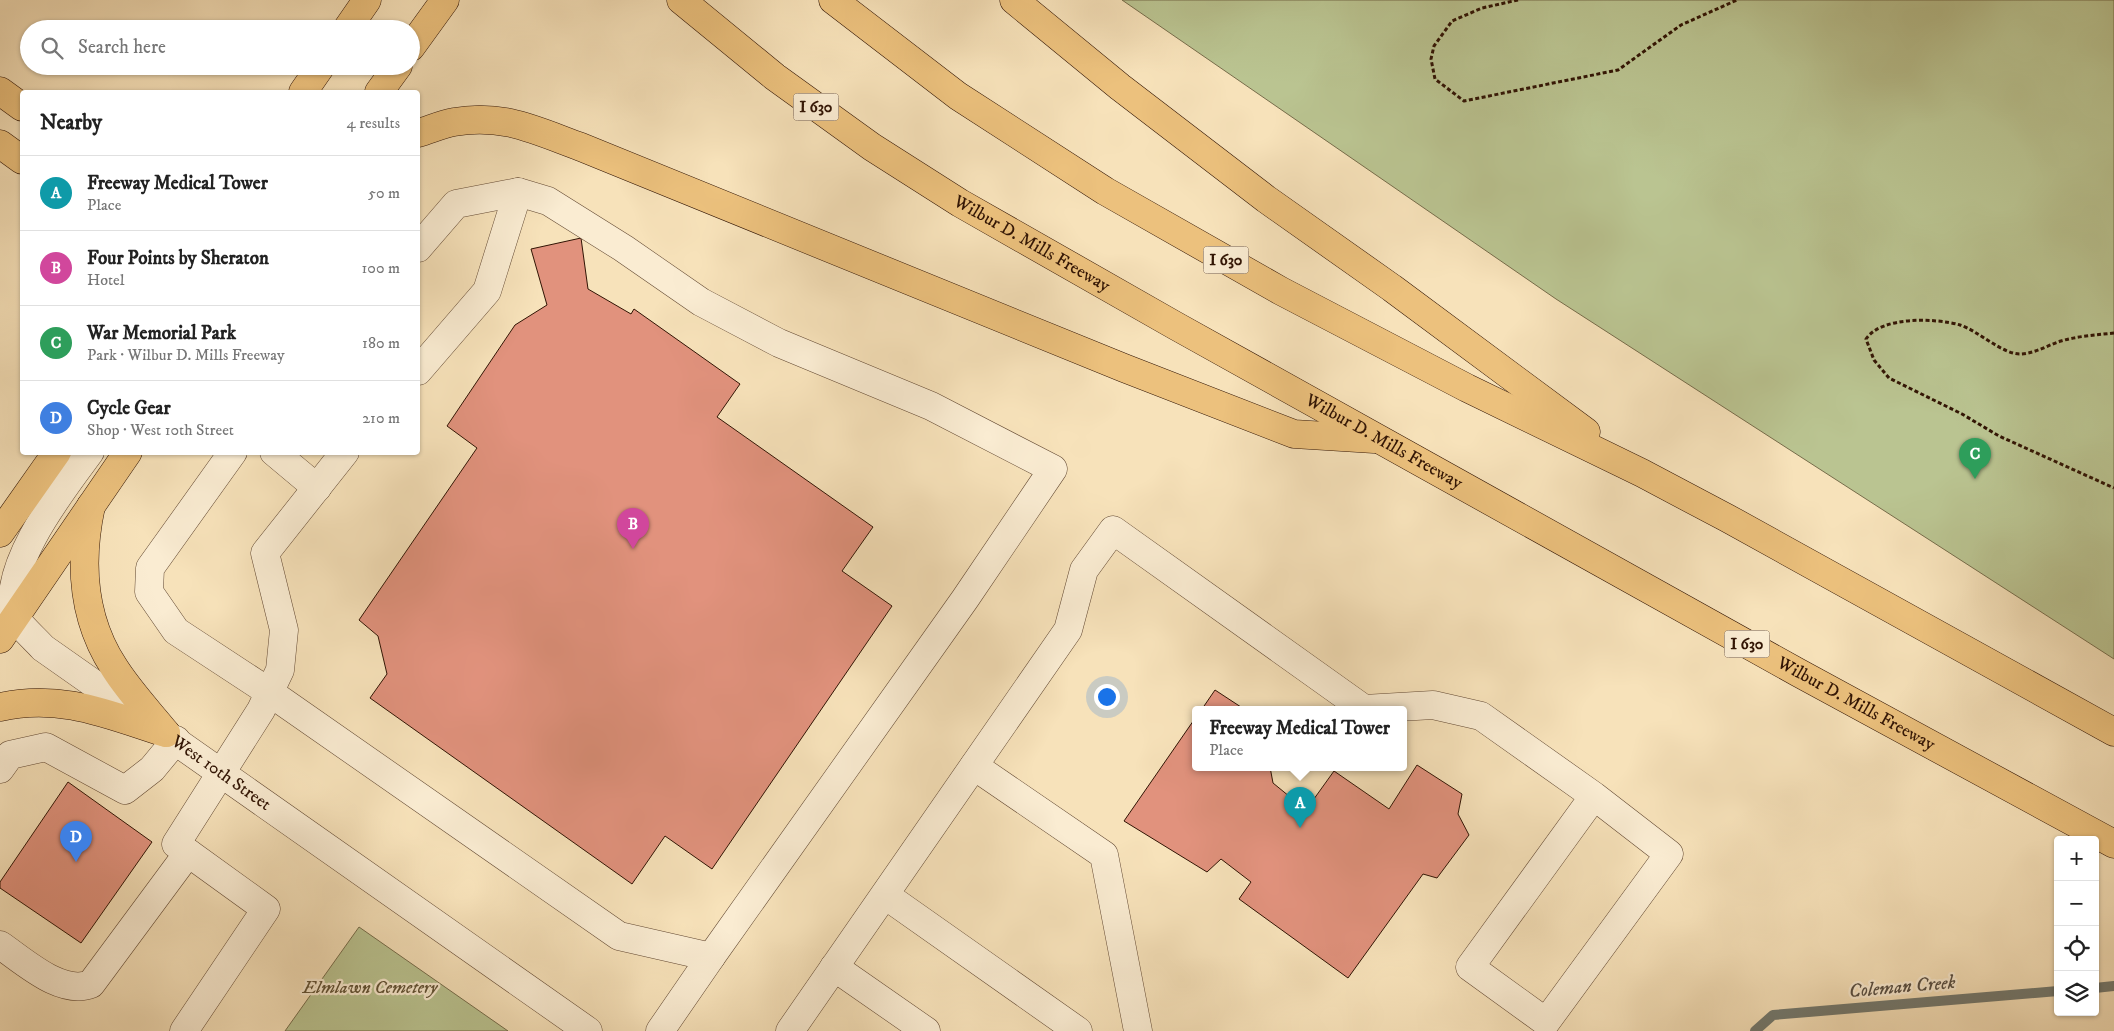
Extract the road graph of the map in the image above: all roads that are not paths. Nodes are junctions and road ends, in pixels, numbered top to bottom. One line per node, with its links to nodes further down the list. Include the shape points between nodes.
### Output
1 (367, 0): 6 (main road)
2 (445, 0): 7 (main road)
3 (681, 0): 20 (main road, Wilbur D. Mills Freeway / I 630, via 774,78 872,147 960,203)
4 (1014, 0): 27 (main road, via 1120,87 1266,198)
5 (835, 1): 27 (main road, I 630, via 958,96 1105,191 1290,295 1467,388)
6 (353, 20)
7 (420, 35)
8 (315, 75): 10 (main road)
9 (391, 75): 11 (main road)
10 (304, 90)
11 (380, 90)
12 (0, 91): 13 (main road)
13 (20, 106)
14 (420, 132): 20 (main road, via 454,122 487,119 520,124 1294,434)
15 (0, 144): 16 (main road)
16 (20, 159)
17 (518, 192): 18 (street, via 456,204); 19 (street, via 487,291); 47 (street, via 548,202 623,248 701,302 779,343 931,406 1053,468)
18 (420, 246)
19 (420, 364)
20 (1381, 440): 43 (main road, Wilbur D. Mills Freeway / I 630)
21 (55, 455): 30 (main road)
22 (88, 455): 31 (street, via 52,504 17,563 10,591)
23 (126, 455): 29 (main road)
24 (231, 455): 33 (street, via 150,568 149,592 176,631)
25 (278, 455): 28 (street)
26 (343, 455): 28 (street)
27 (1642, 473): 37 (main road, I 630)
28 (317, 488): 33 (street, via 265,553 284,630 280,670)
29 (91, 506): 31 (main road); 38 (main road, via 84,558 92,621 115,669)
30 (0, 533)
31 (15, 617): 32 (main road); 38 (street, West 10th Street, via 43,648)
32 (0, 639)
33 (269, 692): 41 (street); 47 (street, via 619,936)
34 (1360, 706): 39 (street, via 1113,530 1084,570 1068,630)
35 (0, 707): 38 (main road, via 52,702 91,710)
36 (1407, 707): 42 (street, via 1433,705 1481,716)
37 (2114, 732)
38 (171, 737): 40 (street, via 152,769 125,790 46,747 10,755); 41 (street, West 10th Street)
39 (974, 766): 45 (street); 55 (street, via 1104,854)
40 (0, 769)
41 (222, 772): 44 (street, via 176,844); 50 (street, West 10th Street)
42 (1594, 796): 42 (street, via 1669,854 1546,1022 1470,967)
43 (2114, 844)
44 (188, 853): 46 (street, via 91,984 81,988 58,984); 49 (street, via 266,909)
45 (885, 895): 48 (street); 54 (street)
46 (0, 945)
47 (711, 957): 51 (street)
48 (834, 967): 52 (street); 53 (street)
49 (184, 1031)
50 (588, 1031)
51 (660, 1031)
52 (790, 1031)
53 (926, 1031)
54 (1078, 1031)
55 (1138, 1031)

